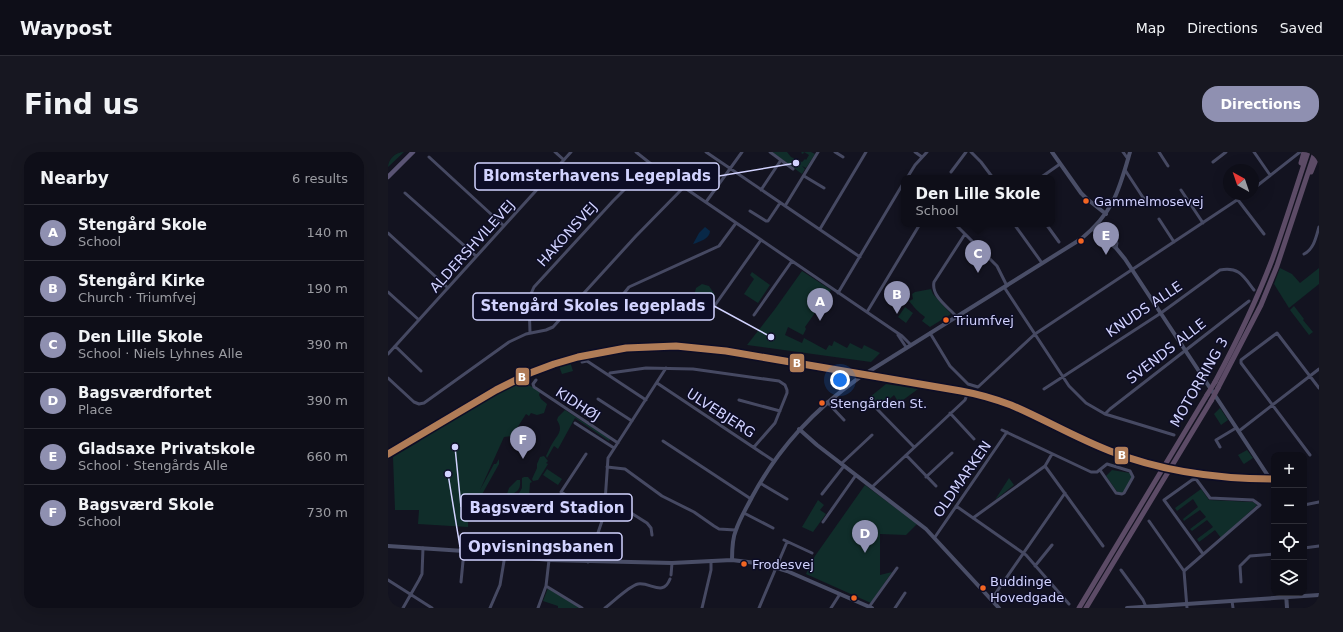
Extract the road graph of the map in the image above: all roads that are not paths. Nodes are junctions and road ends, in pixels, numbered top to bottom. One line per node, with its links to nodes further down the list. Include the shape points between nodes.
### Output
1 (413, 152): 47 (main road)
2 (555, 152): 31 (street)
3 (571, 152): 31 (street, ALDERSHVILEVEJ)
4 (636, 152): 35 (street)
5 (706, 152): 38 (street)
6 (742, 152): 38 (street)
7 (770, 152): 32 (street)
8 (818, 152): 46 (street)
9 (835, 152): 28 (street)
10 (866, 152): 74 (street)
11 (915, 152): 29 (street)
12 (927, 152): 29 (street)
13 (966, 152): 41 (street)
14 (971, 152): 43 (street)
15 (1052, 152): 36 (street)
16 (1123, 152): 30 (street)
17 (1130, 152): 30 (street)
18 (1159, 152): 37 (street)
19 (1226, 152): 34 (street)
20 (1254, 152): 45 (street)
21 (1300, 152): 26 (street)
22 (1304, 152): 57 (highway)
23 (1308, 152): 57 (highway, MOTORRING 3)
24 (1314, 152): 52 (highway, MOTORRING 3)
25 (1319, 152): 52 (highway)
26 (1295, 156): 33 (street); 45 (street)
27 (429, 157): 67 (street)
28 (843, 157)
29 (922, 157): 42 (street)
30 (1128, 159): 40 (street)
31 (564, 160): 67 (street, ALDERSHVILEVEJ)
32 (781, 160): 39 (street); 53 (street)
33 (1297, 160)
34 (1213, 162)
35 (650, 164): 49 (street); 102 (street, HAKONSVEJ, via 612,201 534,287 529,300)
36 (1060, 164): 44 (street); 63 (street, via 1081,193)
37 (1168, 166)
38 (730, 169): 53 (street); 59 (street)
39 (793, 169)
40 (1125, 170): 56 (street, via 1144,199); 63 (street)
41 (951, 172)
42 (909, 175)
43 (990, 175)
44 (1044, 175)
45 (1270, 175): 48 (street)
46 (804, 176): 51 (street); 61 (street)
47 (388, 177)
48 (1259, 184)
49 (684, 187): 59 (street); 102 (street, via 634,237 553,327)
50 (901, 187): 85 (street)
51 (824, 188)
52 (1302, 188): 235 (highway, MOTORRING 3, bridge, via 1277,266 1261,305 1211,401)
53 (762, 190): 60 (street)
54 (1181, 190): 66 (street)
55 (405, 193): 84 (street)
56 (1147, 197)
57 (1293, 198): 234 (highway, MOTORRING 3, bridge, via 1259,293 1234,347)
58 (1238, 200): 66 (street); 78 (street)
59 (706, 202): 65 (street)
60 (780, 203): 61 (street); 62 (street, via 766,221)
61 (785, 206): 74 (street)
62 (750, 211)
63 (1106, 214): 75 (street)
64 (1159, 219): 81 (street)
65 (736, 223): 79 (street); 79 (street, via 719,246 629,287 621,297 644,313 709,311)
66 (1203, 223): 81 (street)
67 (504, 226): 84 (street, ALDERSHVILEVEJ)
68 (1105, 226): 82 (street, via 1116,243)
69 (918, 227): 97 (street)
70 (958, 227): 77 (street)
71 (1016, 227): 87 (street)
72 (1048, 227): 80 (street)
73 (1319, 227): 83 (street, via 1312,248)
74 (820, 229): 85 (street)
75 (1092, 229): 82 (street); 87 (street)
76 (388, 233): 90 (street)
77 (965, 234): 89 (street, via 997,266); 100 (street, via 933,287 935,294)
78 (1264, 234)
79 (761, 240): 86 (street)
80 (1059, 242)
81 (1174, 242): 88 (street)
82 (1116, 248): 88 (street)
83 (1304, 254)
84 (476, 256): 90 (street, ALDERSHVILEVEJ)
85 (860, 257): 93 (street)
86 (792, 262): 93 (street); 99 (street)
87 (1042, 263): 89 (street)
88 (1132, 270): 98 (street); 105 (street)
89 (1005, 286): 100 (street); 105 (street)
90 (448, 288): 101 (street, ALDERSHVILEVEJ)
91 (1254, 290): 98 (street, KNUDS ALLE, via 1238,272 1230,268 1220,270)
92 (388, 292): 101 (street)
93 (838, 293): 97 (street)
94 (1249, 301): 95 (street, SVENDS ALLE)
95 (1241, 307): 96 (street); 109 (street, SVENDS ALLE)
96 (1244, 310)
97 (867, 312): 103 (street)
98 (1161, 313): 109 (street); 117 (street, KNUDS ALLE)
99 (754, 316)
100 (956, 316): 104 (street)
101 (419, 320): 107 (street, ALDERSHVILEVEJ)
102 (530, 333): 118 (street, via 509,342 424,403 414,402)
103 (898, 333): 106 (street); 108 (street)
104 (930, 333): 105 (street, via 950,366 968,384 978,386); 106 (street)
105 (1035, 334): 117 (street)
106 (911, 345): 108 (street)
107 (394, 346): 110 (street, ALDERSHVILEVEJ); 114 (street)
108 (906, 347): 127 (street)
109 (1185, 350): 132 (street, SVENDS ALLE); 137 (street)
110 (388, 354)
111 (582, 362): 125 (street, via 587,361)
112 (666, 368): 115 (street); 120 (street); 130 (street, via 780,381 785,384 787,390)
113 (1319, 369): 116 (street)
114 (421, 371)
115 (610, 373)
116 (1310, 376): 121 (street); 128 (street); 128 (street, via 1277,333 1241,360)
117 (1063, 377): 122 (street, KNUDS ALLE); 132 (street, via 1077,395)
118 (388, 378)
119 (536, 380): 144 (street, KIDHØJ, via 534,387)
120 (657, 383): 125 (street); 145 (street, ULVEBJERG)
121 (1319, 388)
122 (1044, 389)
123 (967, 395): 131 (street)
124 (598, 399): 134 (street)
125 (646, 400): 134 (street)
126 (739, 400): 130 (street)
127 (827, 402): 133 (street); 136 (street)
128 (1272, 405): 137 (street); 153 (street)
129 (878, 409): 146 (street)
130 (780, 411): 145 (street, via 772,427)
131 (950, 413): 142 (street); 146 (street)
132 (1105, 414): 141 (street)
133 (844, 420)
134 (632, 421): 144 (street)
135 (575, 423): 148 (street)
136 (799, 429): 154 (street); 155 (street)
137 (1237, 429): 147 (street, via 1216,440); 161 (street)
138 (1002, 430): 139 (street)
139 (1008, 432): 151 (street); 172 (street, OLDMARKEN)
140 (872, 435): 155 (street)
141 (1174, 435)
142 (974, 439)
143 (663, 441): 167 (street)
144 (618, 443): 148 (street)
145 (754, 447): 154 (street, ULVEBJERG)
146 (914, 447): 152 (street)
147 (1220, 447)
148 (614, 448): 157 (street)
149 (952, 453): 160 (street)
150 (586, 454): 173 (street, via 561,492 584,506)
151 (1052, 454): 156 (street); 158 (street, via 1091,472)
152 (906, 455): 160 (street); 164 (street)
153 (1310, 455)
154 (774, 461): 162 (street)
155 (842, 465): 159 (street); 166 (street)
156 (1045, 466): 165 (street); 175 (street)
157 (606, 467): 169 (street); 179 (street, via 625,469 662,496 694,512 714,526)
158 (1100, 470): 158 (street, via 1119,494 1124,492 1134,477 1130,471 1107,464)
159 (856, 475): 164 (street); 177 (street)
160 (926, 477): 163 (street)
161 (1271, 480)
162 (760, 483): 167 (street); 168 (street)
163 (936, 486)
164 (872, 487): 181 (street)
165 (1065, 493): 184 (street); 190 (street)
166 (822, 494)
167 (751, 499): 174 (street)
168 (787, 499)
169 (605, 502): 173 (street); 180 (street, via 620,506 647,524)
170 (1319, 502): 171 (street)
171 (1307, 504)
172 (956, 506): 175 (street); 181 (street, OLDMARKEN)
173 (604, 508): 197 (street)
174 (744, 513): 178 (street); 179 (street)
175 (973, 518): 190 (street)
176 (1149, 521): 203 (street)
177 (823, 522)
178 (773, 528)
179 (736, 530): 195 (street)
180 (652, 535)
181 (935, 537): 217 (street)
182 (1052, 545): 199 (street)
183 (388, 546): 186 (street)
184 (1103, 546)
185 (1319, 546): 187 (street)
186 (423, 548): 188 (street); 212 (street, via 422,574)
187 (1307, 548)
188 (464, 551): 193 (street); 207 (street)
189 (812, 553): 200 (street, via 785,541)
190 (1023, 553): 199 (street); 217 (street)
191 (1203, 554): 191 (street, via 1229,533 1260,505 1253,500 1210,498 1196,480 1192,480 1164,500); 203 (street)
192 (1271, 554): 208 (street, via 1250,556 1240,566)
193 (505, 555): 194 (street); 226 (street, via 500,585)
194 (549, 560): 197 (street); 209 (street)
195 (732, 560): 196 (street); 200 (street)
196 (712, 561): 198 (street); 229 (street)
197 (588, 562): 198 (street)
198 (672, 563): 204 (street)
199 (1035, 566): 219 (street)
200 (776, 568): 211 (street); 230 (street)
201 (897, 568): 222 (street)
202 (1121, 570): 223 (street)
203 (1184, 571): 220 (street)
204 (671, 574)
205 (670, 579): 221 (street, via 664,587 658,588 638,584)
206 (388, 580): 212 (street)
207 (461, 582)
208 (1241, 582)
209 (546, 586): 227 (street); 228 (street)
210 (905, 593): 232 (street)
211 (840, 594): 222 (street); 231 (street)
212 (411, 595): 224 (street); 225 (street)
213 (1307, 595): 214 (street)
214 (1319, 595)
215 (1277, 596): 218 (street)
216 (1286, 596): 238 (street)
217 (991, 600): 233 (street)
218 (1232, 601): 220 (street); 237 (street)
219 (1069, 604)
220 (1187, 606): 223 (street)
221 (607, 607)
222 (871, 607)
223 (1146, 607): 236 (street)
224 (403, 608)
225 (432, 608)
226 (490, 608)
227 (538, 608)
228 (582, 608)
229 (702, 608)
230 (759, 608)
231 (831, 608)
232 (895, 608)
233 (999, 608)
234 (1079, 608)
235 (1086, 608)
236 (1127, 608)
237 (1233, 608)
238 (1287, 608)

